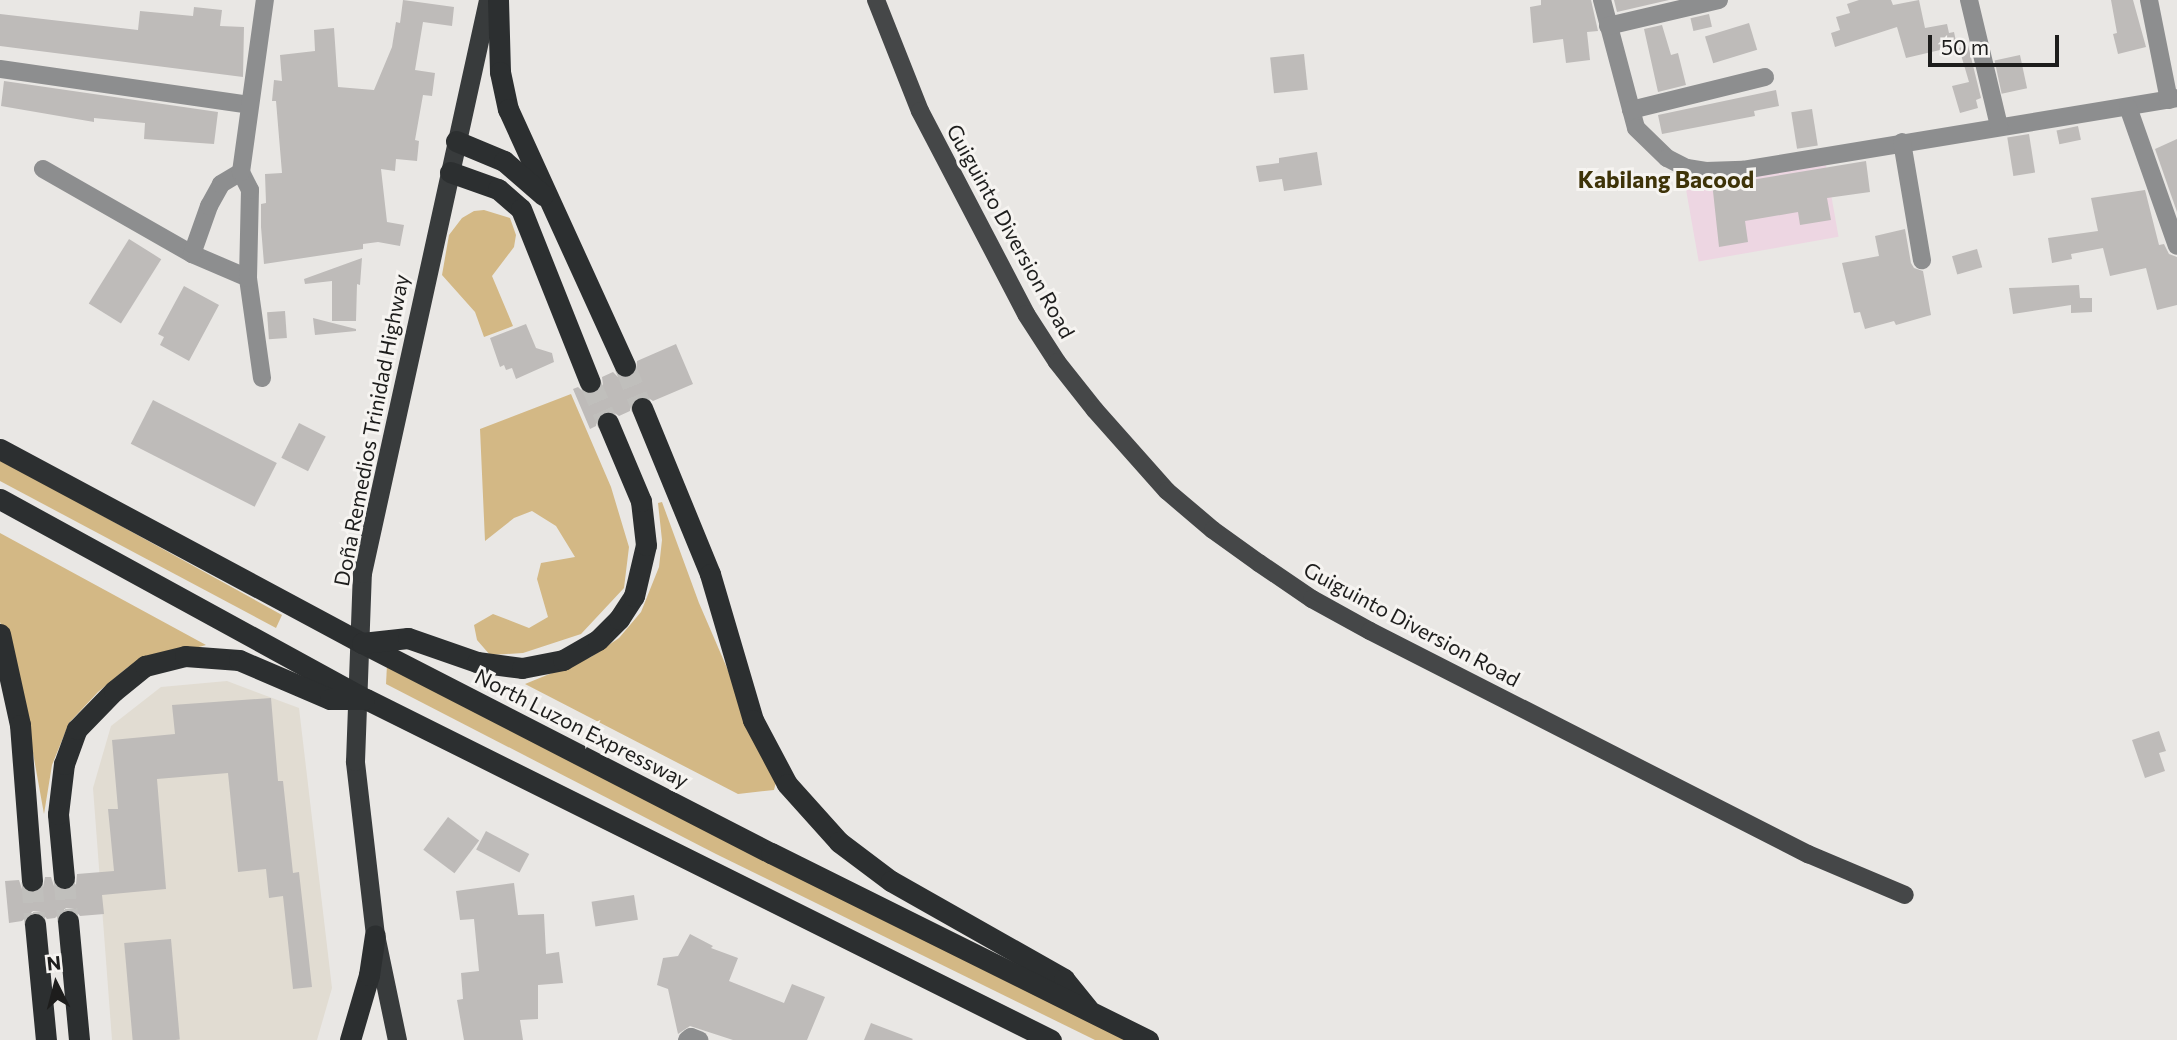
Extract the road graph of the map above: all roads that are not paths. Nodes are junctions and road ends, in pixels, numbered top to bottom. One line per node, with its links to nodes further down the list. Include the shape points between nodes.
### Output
1 (265, 0): 15 (street)
2 (488, 0): 19 (highway, Doña Remedios Trinidad Highway)
3 (498, 0): 24 (highway, via 505,96)
4 (876, 0): 42 (main road, Guiguinto Diversion Road, via 920,111 1026,314 1095,410 1167,491 1259,563 1358,625 1808,854)
5 (1602, 0): 9 (street)
6 (1719, 0): 9 (street)
7 (1969, 0): 18 (street)
8 (2149, 0): 11 (street)
9 (1608, 26): 17 (street)
10 (2177, 40): 11 (street)
11 (2159, 45): 14 (street)
12 (0, 69): 15 (street)
13 (1765, 76): 17 (street)
14 (2173, 99): 16 (street)
15 (249, 105): 22 (street)
16 (2128, 107): 18 (street); 25 (street)
17 (1631, 110): 20 (street, via 1644,139 1667,158 1706,171 1743,170)
18 (1999, 126): 20 (street)
19 (456, 141): 23 (highway, Doña Remedios Trinidad Highway); 24 (highway, via 504,161)
20 (1902, 142): 28 (street)
21 (43, 169): 27 (street)
22 (241, 172): 27 (street, via 221,184); 29 (street, via 250,190)
23 (450, 172): 32 (highway, via 498,189 521,209); 45 (highway, Doña Remedios Trinidad Highway, via 362,573 355,761)
24 (548, 198): 30 (highway)
25 (2174, 227): 26 (street)
26 (2177, 246)
27 (191, 254): 29 (street)
28 (1922, 260)
29 (248, 278): 31 (street)
30 (625, 366)
31 (262, 378)
32 (590, 382)
33 (642, 408): 46 (highway, via 710,574 752,720 787,784 839,842 891,881 1064,979)
34 (608, 423): 38 (highway, via 641,501 646,545 634,596 598,640 564,660 522,668 477,662 408,638)
35 (0, 449): 38 (highway, North Luzon Expressway)
36 (0, 499): 39 (highway)
37 (0, 634): 41 (highway, via 20,725)
38 (362, 643): 46 (highway, North Luzon Expressway)
39 (366, 699): 40 (highway, via 330,699 239,660 185,656 145,666 77,729 64,764 58,814); 53 (highway)
40 (64, 878)
41 (32, 881)
42 (1905, 895)
43 (68, 921): 48 (highway)
44 (35, 924): 47 (highway)
45 (375, 935): 49 (highway); 50 (highway, Doña Remedios Trinidad Highway)
46 (1091, 1013): 54 (highway, North Luzon Expressway)
47 (46, 1040)
48 (79, 1040)
49 (350, 1040)
50 (397, 1040)
51 (687, 1040): 52 (street)
52 (699, 1040)
53 (1051, 1040)
54 (1148, 1040)

